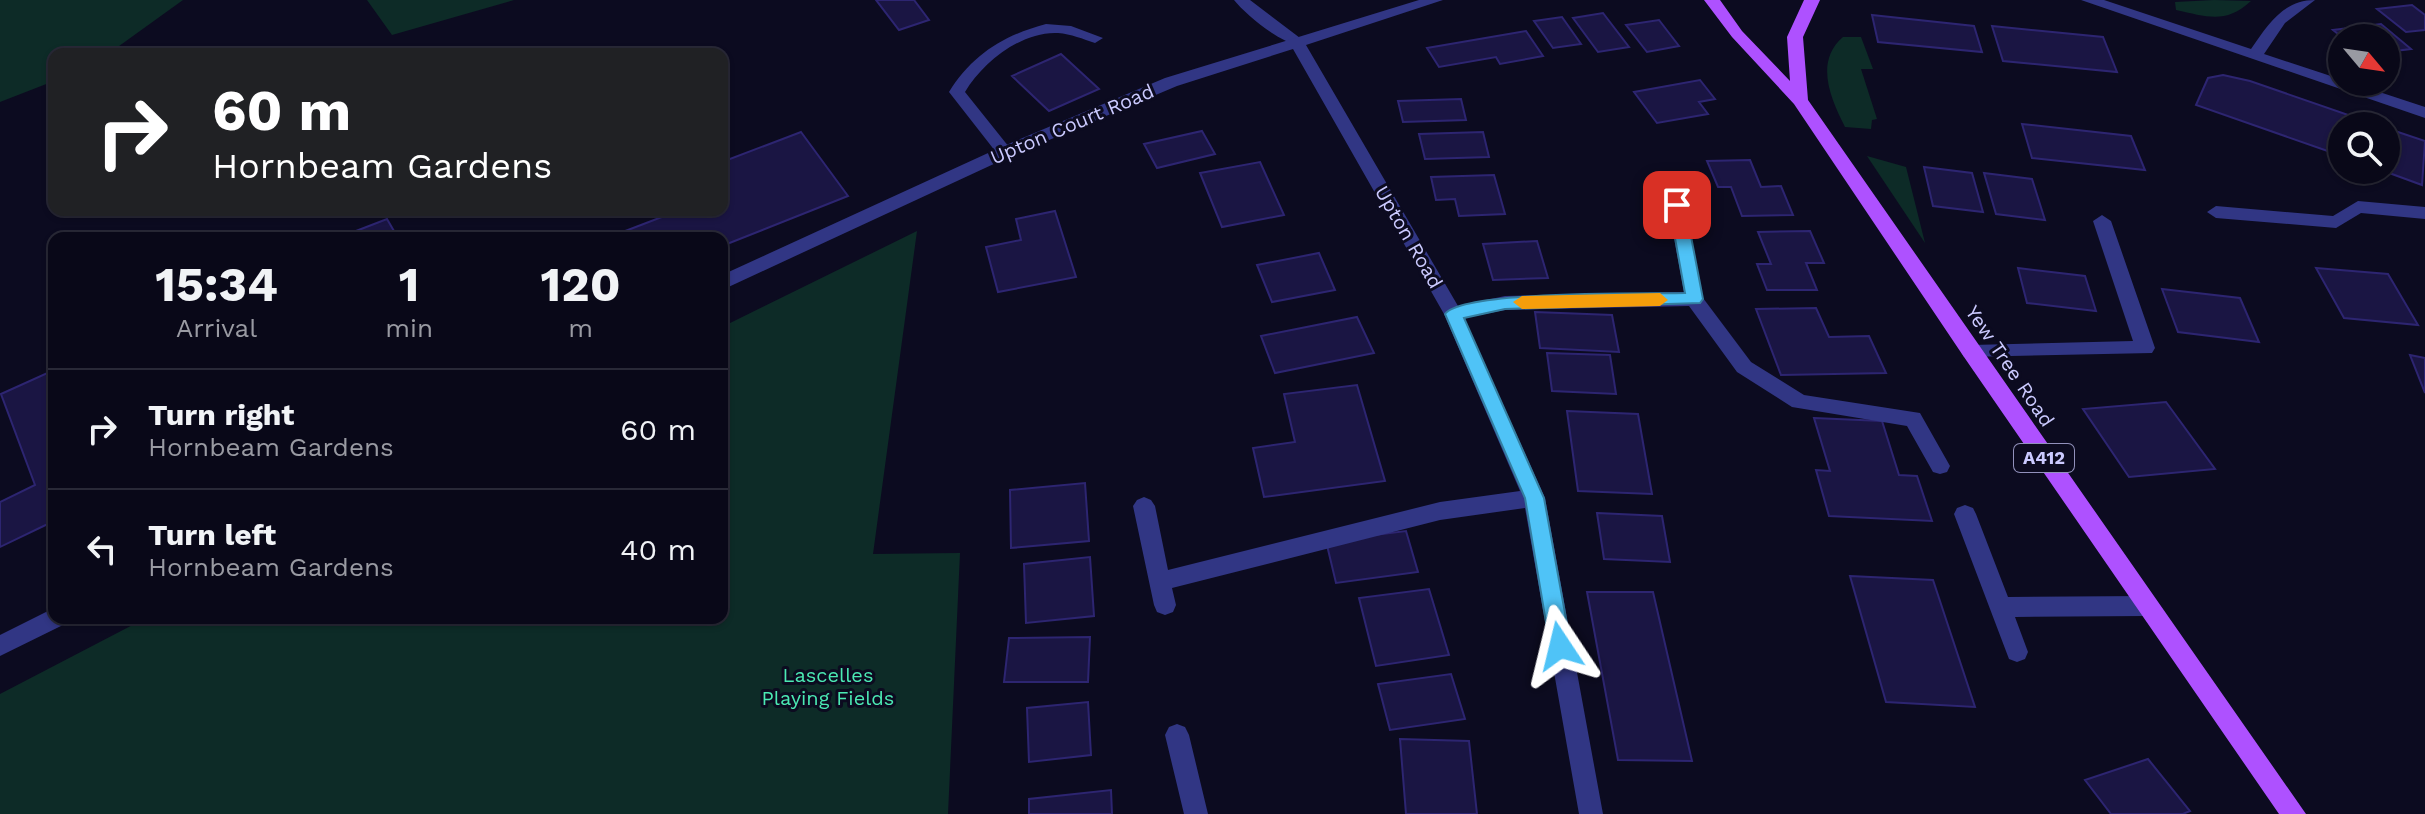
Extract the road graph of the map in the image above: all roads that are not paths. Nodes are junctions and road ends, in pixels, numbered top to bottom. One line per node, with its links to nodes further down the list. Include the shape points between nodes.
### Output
1 (1242, 0): 9 (street)
2 (1435, 0): 9 (street, Upton Court Road)
3 (1712, 0): 11 (main road, Yew Tree Road / A412)
4 (1812, 0): 11 (main road, Yew Tree Road / A412, via 1795,37)
5 (2089, 0): 7 (street)
6 (2307, 0): 10 (street, via 2280,20)
7 (2104, 3): 10 (street)
8 (1095, 38): 13 (street, via 1047,28 975,65 957,92)
9 (1296, 41): 13 (street, Upton Court Road, via 1171,82); 20 (street, Upton Road)
10 (2255, 55): 12 (street)
11 (1800, 100): 21 (main road, Yew Tree Road / A412)
12 (2425, 113)
13 (1005, 152): 18 (street, Upton Court Road)
14 (1677, 205): 19 (street)
15 (2216, 212): 16 (street, via 2336,222 2358,207)
16 (2425, 213)
17 (2102, 221): 21 (street, via 2145,348)
18 (728, 280)
19 (1694, 299): 20 (street, via 1505,303); 22 (street, via 1744,367 1799,402 1913,419)
20 (1453, 314): 23 (street, Upton Road)
21 (1971, 352): 28 (main road, Yew Tree Road / A412)
22 (1940, 466)
23 (1534, 498): 26 (street, via 1440,511); 35 (street, Upton Road)
24 (1144, 506): 26 (street)
25 (1965, 514): 29 (street)
26 (1161, 581): 27 (street)
27 (1165, 605)
28 (2146, 606): 29 (street); 36 (main road, Yew Tree Road / A412)
29 (2001, 607): 32 (street)
30 (48, 622): 31 (street)
31 (0, 646)
32 (2017, 652)
33 (1177, 735): 34 (street)
34 (1196, 814)
35 (1591, 814)
36 (2294, 814)

